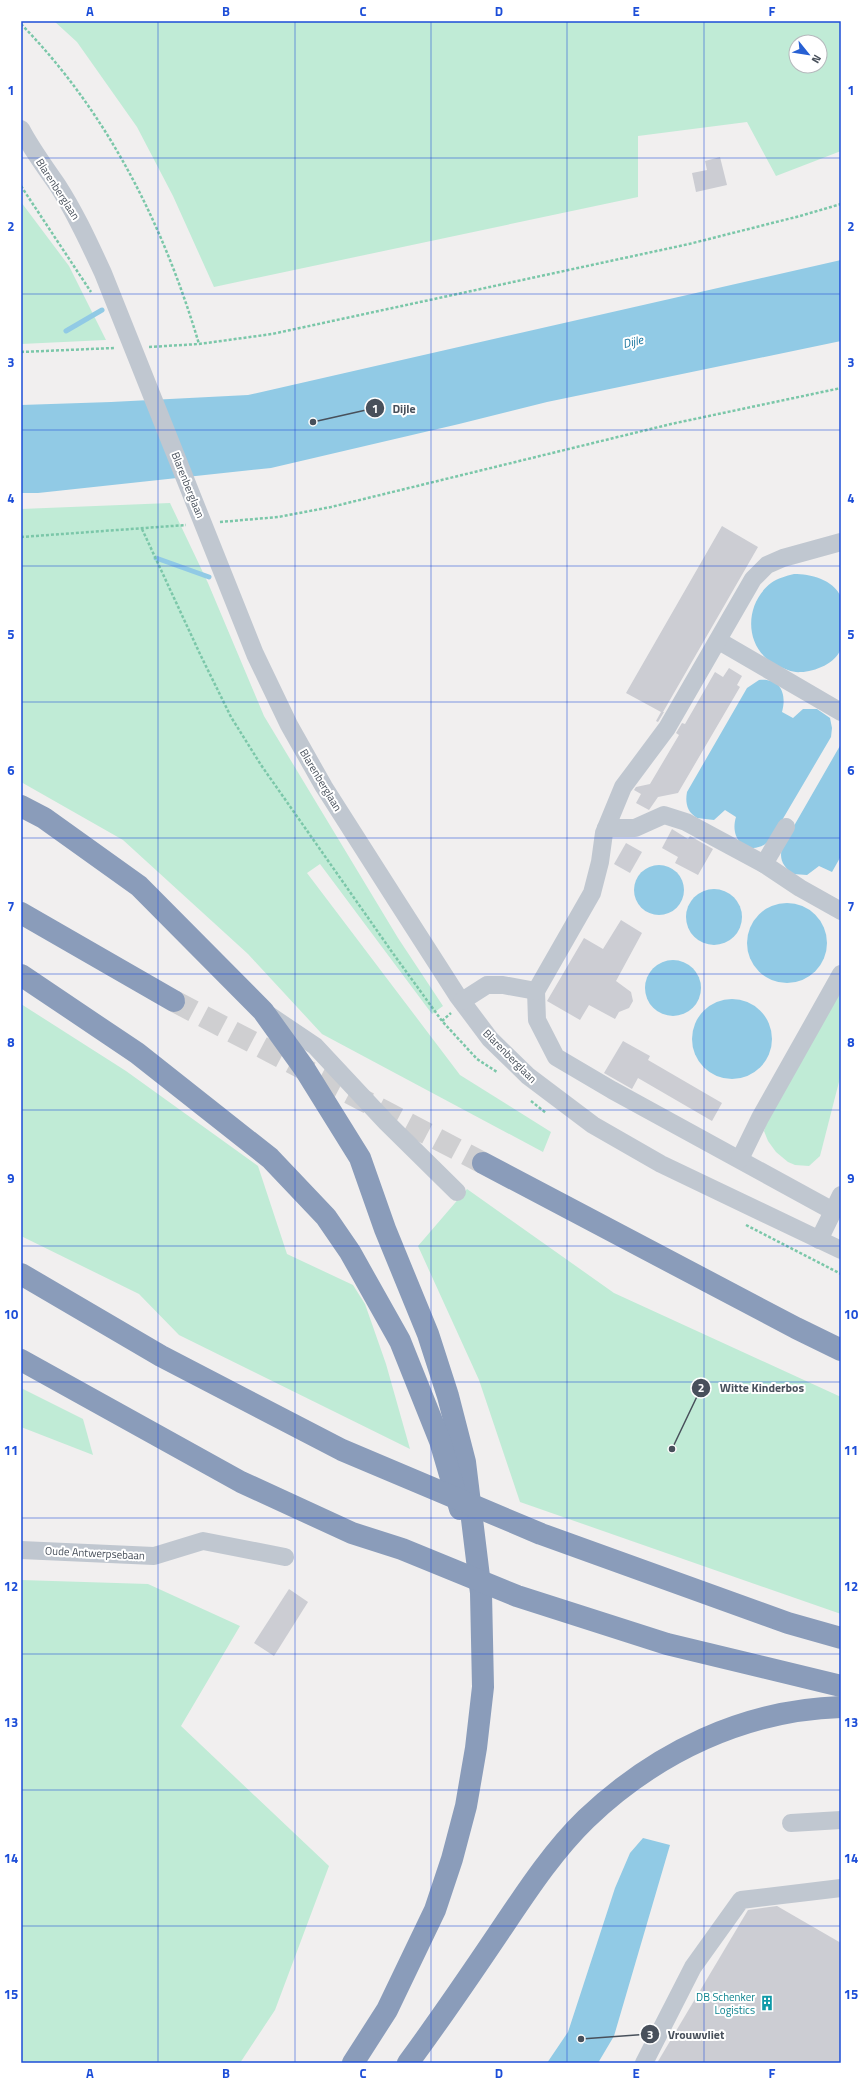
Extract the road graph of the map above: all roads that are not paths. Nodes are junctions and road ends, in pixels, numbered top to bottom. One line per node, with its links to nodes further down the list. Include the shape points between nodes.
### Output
1 (21, 129): 2 (street, Blarenberglaan)
2 (26, 143): 16 (street, Blarenberglaan, via 58,186 81,226 121,318 255,654 289,725)
3 (841, 542): 4 (street, via 767,565 754,579)
4 (719, 641): 5 (street); 8 (street, via 667,728 623,787)
5 (841, 712)
6 (21, 806): 17 (highway, via 44,818 139,886)
7 (786, 827): 9 (street)
8 (606, 828): 9 (street, via 635,828 664,816 686,822); 14 (street, via 592,893)
9 (764, 864): 10 (street)
10 (841, 911)
11 (21, 913): 15 (highway)
12 (841, 974): 18 (street, via 760,1118)
13 (21, 976): 30 (highway, via 137,1053 270,1158 326,1217 350,1252 400,1341 440,1441)
14 (536, 991): 16 (street, via 487,985); 18 (street, via 537,1020 556,1056 612,1090)
15 (174, 1001)
16 (458, 1006): 23 (street, Blarenberglaan, via 528,1076 593,1125 662,1164)
17 (263, 1011): 20 (street, via 315,1046 386,1122); 30 (highway, via 304,1068 360,1158 385,1229 428,1334 465,1462)
18 (740, 1159): 22 (street)
19 (482, 1163): 26 (highway)
20 (457, 1192)
21 (841, 1195): 22 (street)
22 (833, 1211): 23 (street)
23 (819, 1240): 24 (street, Blarenberglaan)
24 (841, 1250)
25 (21, 1274): 31 (highway, via 161,1356 342,1450 541,1534 788,1623)
26 (841, 1350)
27 (21, 1360): 32 (highway, via 241,1482 352,1533 402,1549 516,1596 660,1641)
28 (21, 1550): 29 (street, Oude Antwerpsebaan, via 154,1556 203,1541)
29 (285, 1557)
30 (482, 1593): 37 (highway, via 483,1688 466,1806 452,1859 435,1910 387,2010)
31 (841, 1638)
32 (841, 1686)
33 (841, 1707): 38 (highway, via 811,1708 741,1724 674,1754 646,1770 620,1790 586,1819 530,1886 442,2018)
34 (841, 1820): 35 (street)
35 (790, 1823)
36 (841, 1888): 39 (street, via 740,1900 693,1966)
37 (353, 2063)
38 (408, 2063)
39 (644, 2063)

